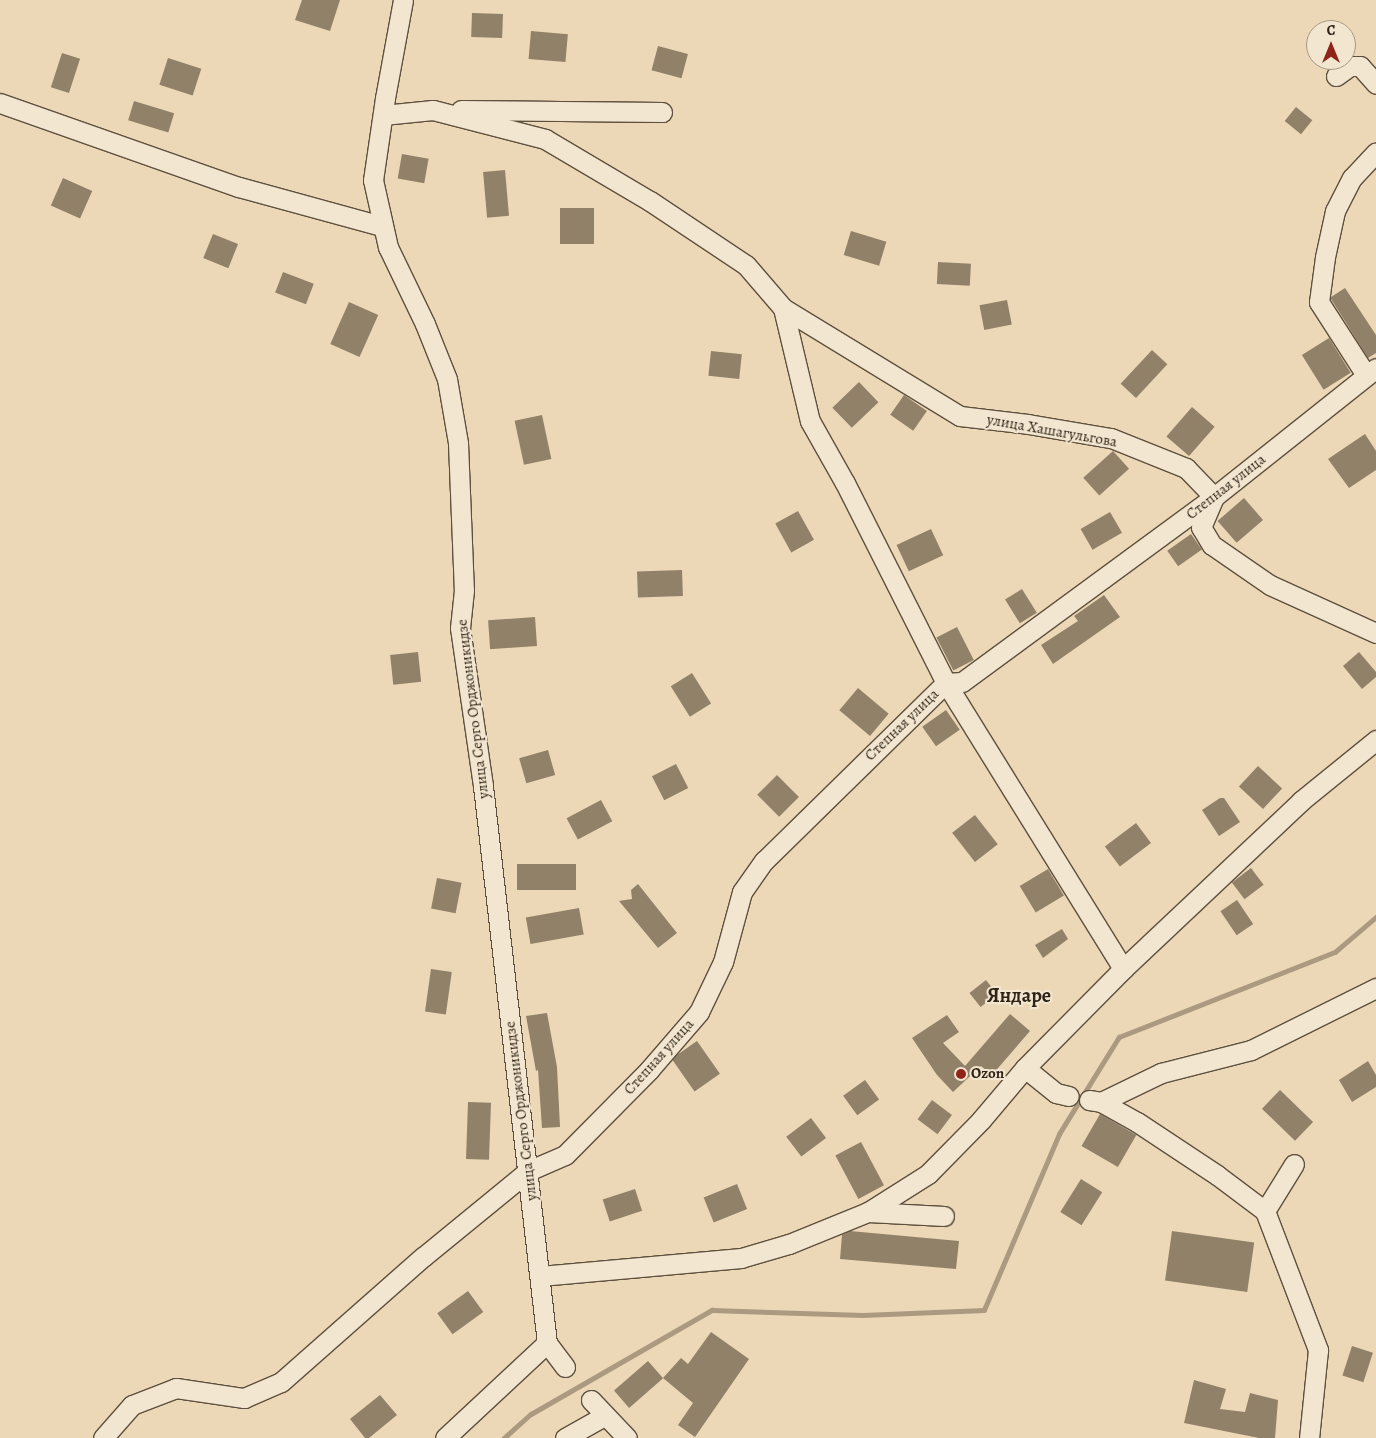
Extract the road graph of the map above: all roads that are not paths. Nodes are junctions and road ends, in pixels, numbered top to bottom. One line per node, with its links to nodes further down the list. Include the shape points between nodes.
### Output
1 (403, 0): 7 (street, улица Серго Орджоникидзе)
2 (1336, 76): 3 (street, via 1350,66 1360,66)
3 (1376, 84)
4 (0, 103): 9 (street, via 239,187)
5 (433, 110): 6 (street); 7 (street); 10 (street, via 545,139 650,201 746,266)
6 (662, 112)
7 (383, 116): 9 (street, улица Серго Орджоникидзе, via 373,180)
8 (1376, 152): 11 (street, via 1352,178 1335,211 1319,302)
9 (382, 226): 21 (street, улица Серго Орджоникидзе, via 388,247 447,379 458,443 464,590 460,628 483,786)
10 (783, 308): 12 (street, улица Хашагульгова, via 960,416 1111,438 1186,468); 14 (street, via 810,421)
11 (1371, 371): 12 (street, Степная улица)
12 (1214, 497): 13 (street, via 1201,527 1212,545 1270,585); 14 (street, Степная улица, via 962,682)
13 (1376, 633)
14 (946, 682): 16 (street); 21 (street, Степная улица, via 764,861 742,892 723,962 699,1012 649,1070 565,1155)
15 (1376, 740): 16 (street, via 1301,802)
16 (1123, 969): 18 (street)
17 (1376, 988): 22 (street, via 1251,1050 1161,1073 1095,1101 1137,1122)
18 (1025, 1068): 19 (street, via 1056,1094); 23 (street, via 981,1120 928,1174)
19 (1070, 1096)
20 (1294, 1164): 22 (street)
21 (528, 1171): 25 (street, улица Серго Орджоникидзе); 30 (street, Степная улица, via 281,1382 244,1398 176,1388 132,1405)
22 (1265, 1211): 34 (street, via 1318,1350)
23 (868, 1212): 24 (street); 25 (street, via 789,1244 741,1258)
24 (944, 1216)
25 (540, 1276): 26 (street, улица Серго Орджоникидзе)
26 (547, 1344): 27 (street); 31 (street)
27 (565, 1367)
28 (591, 1400): 29 (street)
29 (604, 1416): 32 (street); 33 (street)
30 (103, 1438)
31 (445, 1438)
32 (565, 1438)
33 (627, 1438)
34 (1309, 1438)

